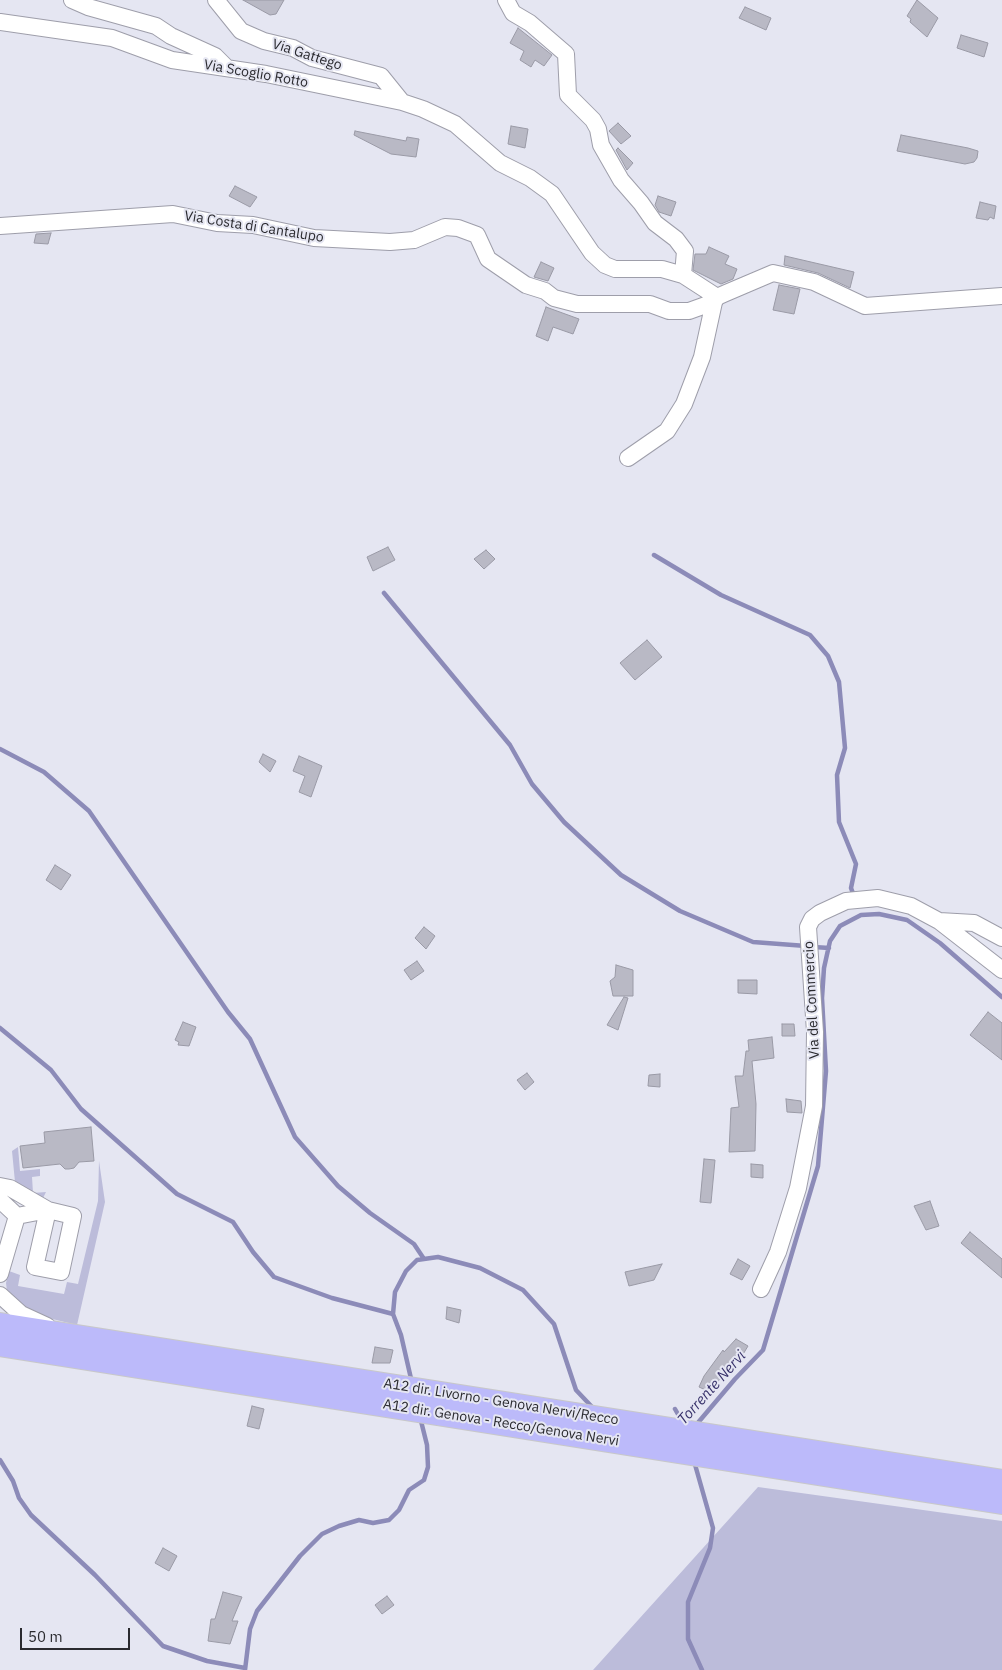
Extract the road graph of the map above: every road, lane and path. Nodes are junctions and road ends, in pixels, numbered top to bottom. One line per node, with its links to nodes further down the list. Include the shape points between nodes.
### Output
1 (72, 0): 5 (street, via 156,26 215,56)
2 (216, 0): 6 (street, Via Gattego, via 241,31 293,48 312,58 381,76)
3 (506, 0): 8 (street, via 513,13 566,54 568,95 593,120 601,145 621,180 655,223 676,239 685,251)
4 (0, 22): 5 (street, Via Scoglio Rotto, via 112,38 172,60)
5 (227, 68): 6 (street, Via Scoglio Rotto)
6 (402, 102): 8 (street, Via Scoglio Rotto, via 455,124 500,163 552,194 592,253 605,265 614,269 662,268)
7 (0, 226): 10 (street, Via Costa di Cantalupo, via 173,214 217,223 253,225 314,238 390,242 414,240 445,227 458,228 477,235 488,259 526,285 545,291 554,298 578,304 650,304 669,311 688,311)
8 (683, 274): 10 (street)
9 (1002, 296): 10 (street, Via Costa di Cantalupo, via 865,306 814,282 773,273)
10 (716, 299): 11 (street, via 702,357 684,404 667,431)
11 (628, 458)
12 (939, 921): 13 (street, via 974,923); 14 (street, Via del Commercio); 19 (street, Via del Commercio, via 911,906 878,898 846,901 820,912 808,927 815,1032 814,1106 798,1188 778,1252)
13 (1002, 938)
14 (1002, 970)
15 (0, 1186): 17 (street, via 10,1188 48,1210)
16 (0, 1200): 17 (street)
17 (17, 1216): 18 (street)
18 (0, 1274)
19 (761, 1289)
20 (0, 1295): 23 (street, via 21,1314)
21 (0, 1325): 23 (highway)
22 (0, 1344): 24 (highway, A12 dir. Genova - Recco/Genova Nervi)
23 (74, 1346): 24 (highway, A12 dir. Genova - Recco/Genova Nervi); 26 (highway, A12 dir. Genova - Recco/Genova Nervi)
24 (46, 1351): 25 (street)
25 (0, 1354)
26 (1001, 1492)

